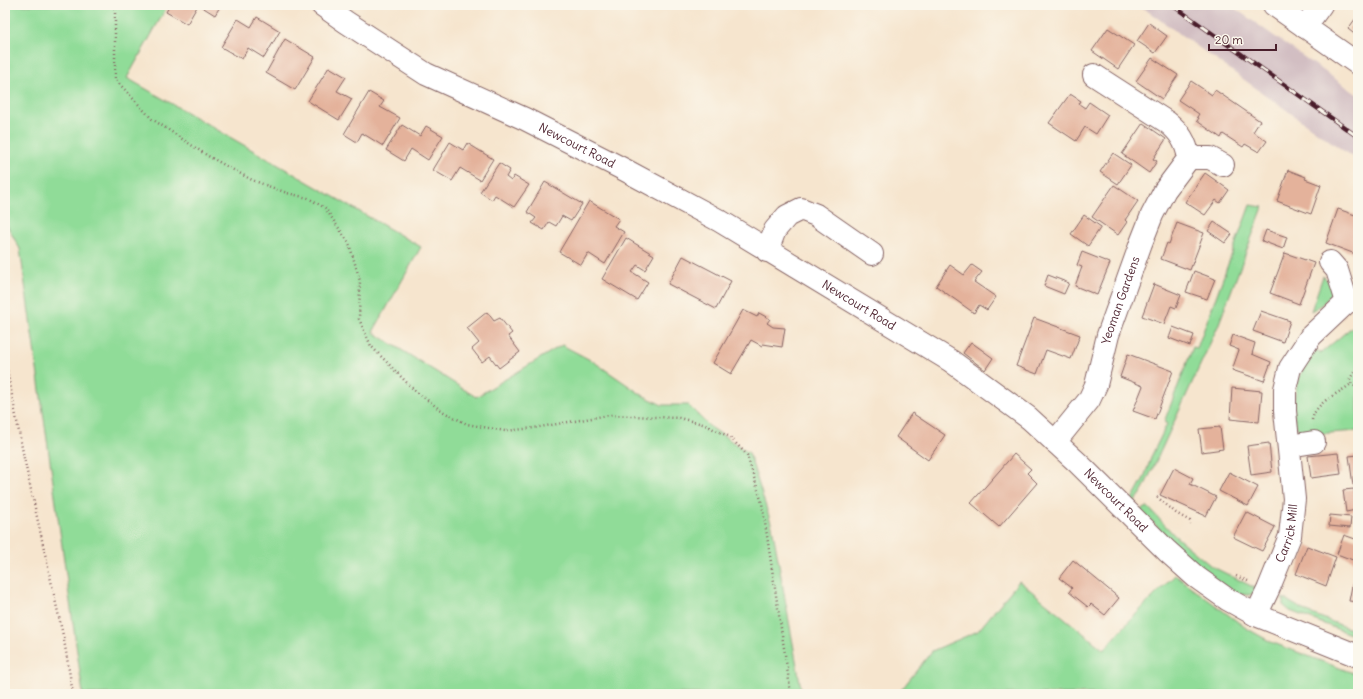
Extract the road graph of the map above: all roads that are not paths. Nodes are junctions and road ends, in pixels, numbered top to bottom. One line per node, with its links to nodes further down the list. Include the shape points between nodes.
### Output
1 (322, 5): 9 (street, Newcourt Road, via 426,74 525,119 618,166 720,221)
2 (1274, 5): 4 (street)
3 (1321, 5): 4 (street)
4 (1305, 27): 5 (street)
5 (1358, 64)
6 (1094, 75): 7 (street, via 1167,122 1180,134)
7 (1189, 158): 8 (street, via 1210,158); 13 (street, Yeoman Gardens, via 1165,190 1152,215 1108,335 1096,385 1089,400)
8 (1223, 165)
9 (767, 251): 10 (street, via 775,230 787,216 802,210 816,215); 13 (street, Newcourt Road, via 951,361 1029,418)
10 (872, 254)
11 (1330, 262): 12 (street, Carrick Mill, via 1337,270)
12 (1352, 301): 14 (street, Carrick Mill, via 1311,336 1290,368 1285,389 1285,411 1303,444 1290,536)
13 (1055, 442): 14 (street, Newcourt Road, via 1196,577)
14 (1256, 615): 15 (street, Newcourt Road)
15 (1358, 656)

